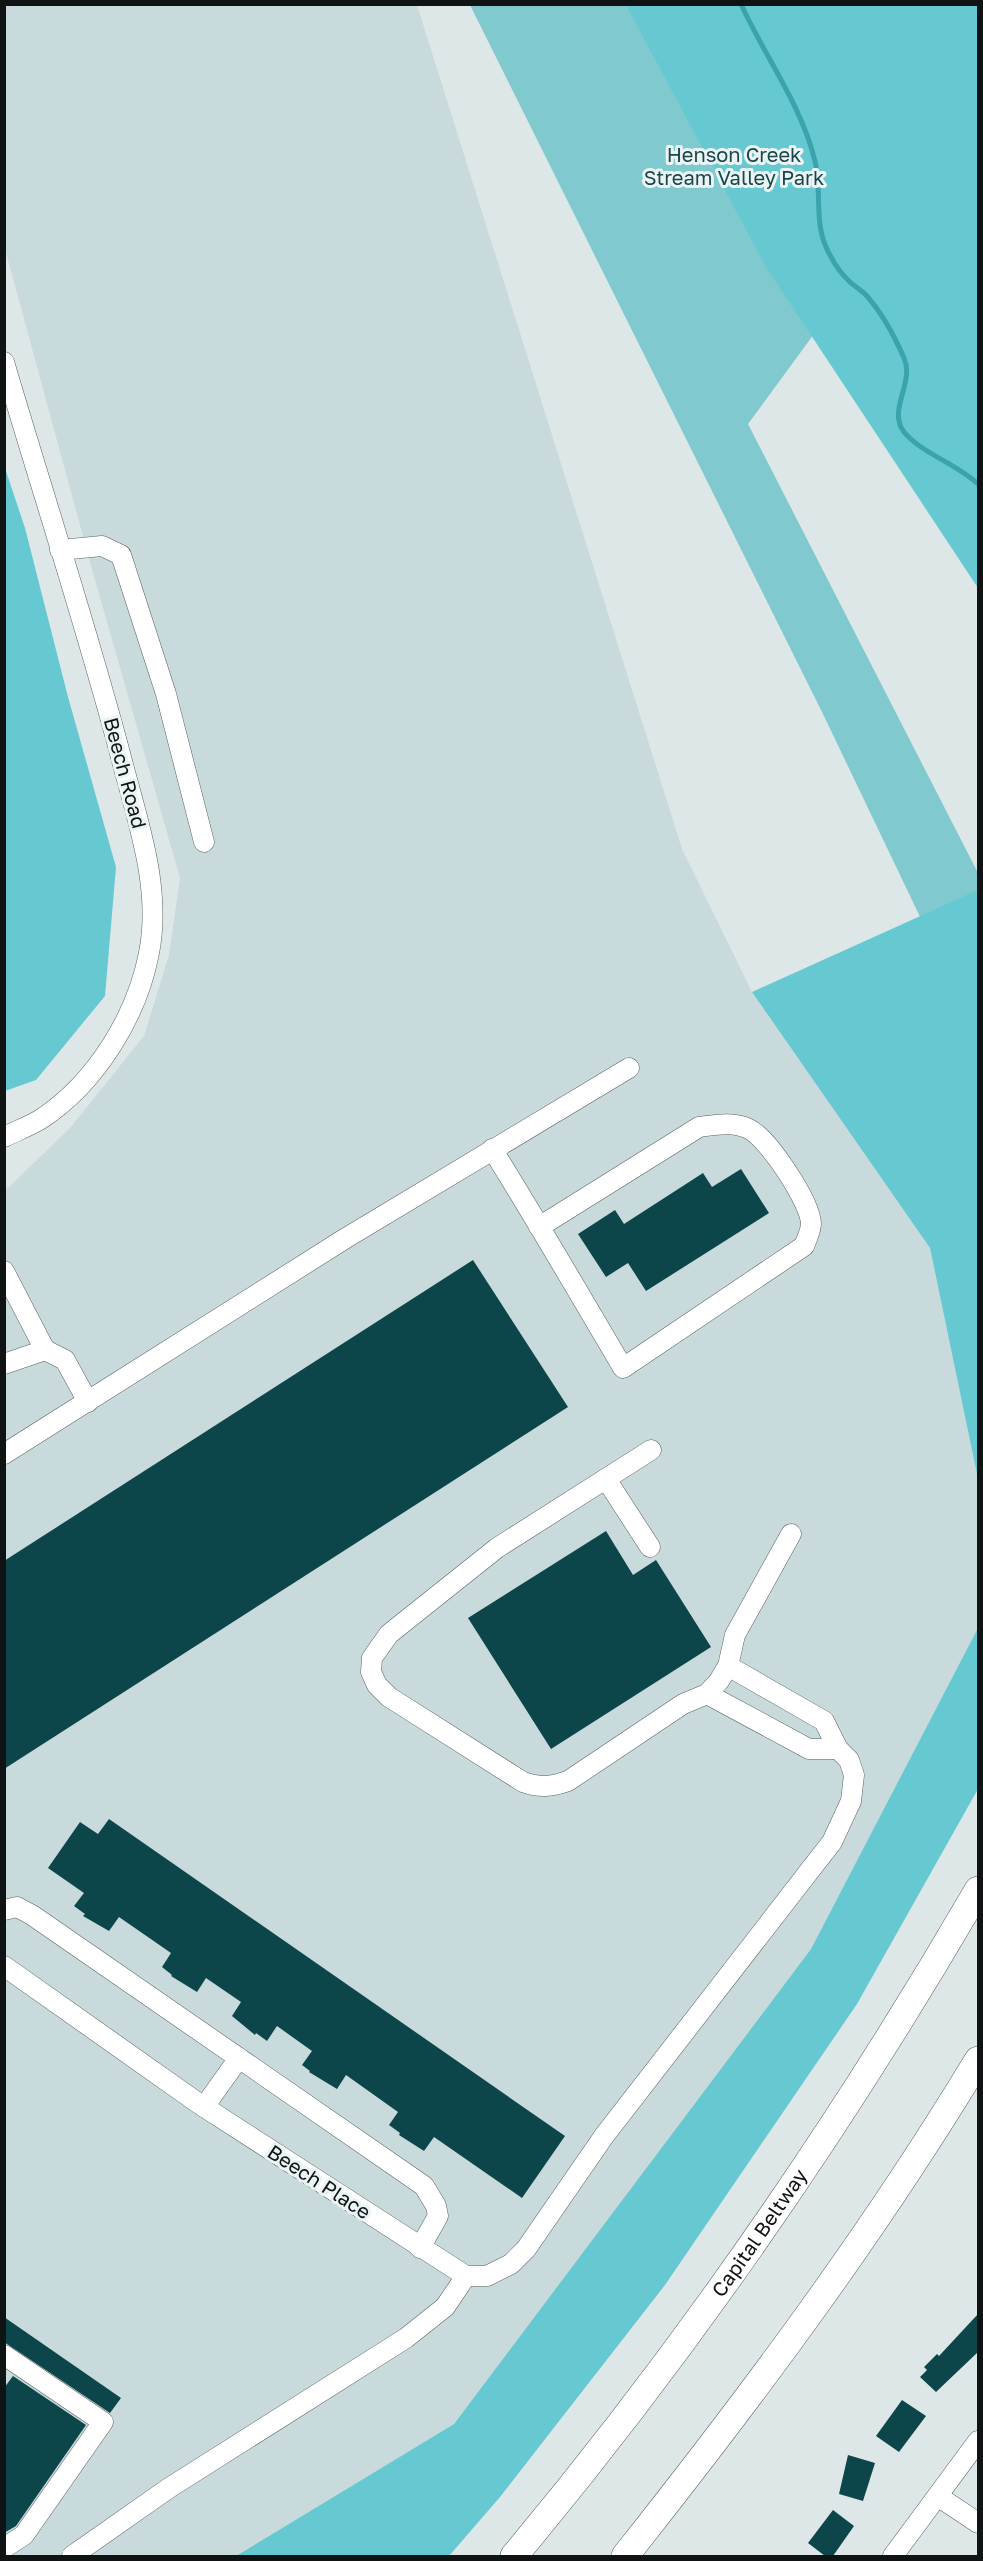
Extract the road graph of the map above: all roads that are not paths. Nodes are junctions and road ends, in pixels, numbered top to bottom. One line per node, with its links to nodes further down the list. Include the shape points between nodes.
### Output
1 (4, 362): 2 (street, Beech Road)
2 (60, 550): 3 (street, via 102,546 121,555 166,694); 5 (street, Beech Road, via 98,670 149,866 150,951 138,996 119,1036 94,1070 41,1119)
3 (204, 842)
4 (629, 1068): 6 (street)
5 (4, 1137)
6 (492, 1149): 7 (street); 11 (street)
7 (539, 1227): 7 (street, via 623,1368 804,1246 811,1224 807,1204 764,1139 748,1129 725,1123 699,1127)
8 (4, 1271): 9 (street)
9 (45, 1350): 10 (street); 11 (street, via 64,1360)
10 (4, 1364)
11 (88, 1402): 13 (street)
12 (651, 1450): 14 (street)
13 (4, 1454)
14 (606, 1479): 16 (street); 18 (street, via 496,1548 389,1634 372,1658 371,1672 377,1685 389,1697 508,1773 539,1788 568,1781 683,1704)
15 (791, 1534): 17 (street, via 735,1635)
16 (650, 1547)
17 (728, 1666): 18 (street); 19 (street, via 824,1721)
18 (707, 1694): 19 (street, via 809,1749)
19 (838, 1749): 27 (street, via 849,1760 854,1775 851,1801 832,1842 604,2136 526,2249 512,2264 487,2276)
20 (978, 1890): 34 (highway, Capital Beltway, via 890,2038 729,2277 645,2392)
21 (4, 1910): 23 (street, via 17,1907 32,1915)
22 (4, 1966): 25 (street, Beech Place)
23 (239, 2058): 25 (street); 26 (street, via 424,2186 438,2216)
24 (978, 2060): 35 (highway, via 800,2328)
25 (204, 2107): 26 (street, Beech Place)
26 (420, 2247): 27 (street, Beech Place)
27 (466, 2276): 33 (street, via 445,2307 406,2338 169,2488)
28 (4, 2355): 32 (street, via 103,2422 24,2535)
29 (978, 2441): 30 (street)
30 (939, 2497): 31 (street); 36 (street)
31 (978, 2523)
32 (4, 2548)
33 (72, 2556)
34 (514, 2556)
35 (625, 2556)
36 (893, 2556)

